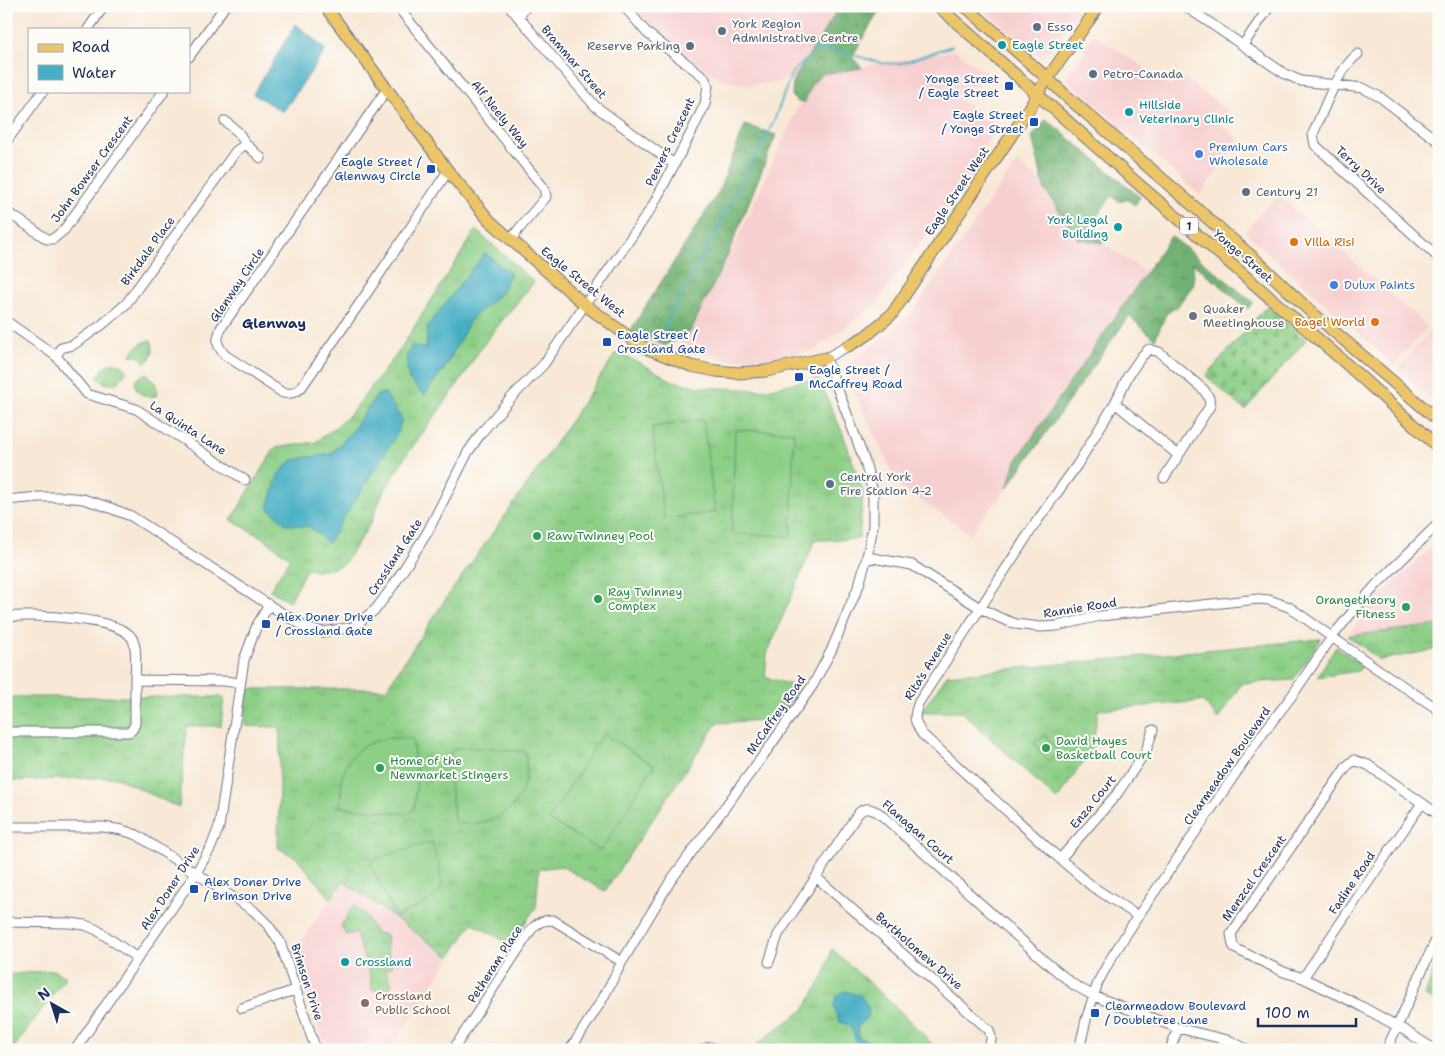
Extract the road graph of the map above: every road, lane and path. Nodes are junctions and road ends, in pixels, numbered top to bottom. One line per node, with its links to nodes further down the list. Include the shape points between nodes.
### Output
1 (104, 6): 14 (street)
2 (225, 6): 17 (street)
3 (397, 6): 32 (street, Alf Neely Way, via 544,188 546,196)
4 (509, 6): 13 (street, Brammar Street)
5 (528, 6): 13 (street)
6 (624, 6): 29 (street, Peevers Crescent, via 647,33 704,77 708,86 705,104)
7 (938, 6): 23 (main road, Yonge Street / 1)
8 (965, 6): 18 (main road, Yonge Street / 1)
9 (1099, 6): 18 (main road)
10 (1185, 6): 15 (street)
11 (1270, 6): 15 (street)
12 (330, 8): 20 (main road, Eagle Street West)
13 (518, 17): 29 (street, Brammar Street, via 595,106)
14 (89, 28)
15 (1243, 45): 19 (street, via 1284,74 1301,81)
16 (1358, 54): 19 (street, Terry Drive, via 1342,71)
17 (190, 56)
18 (1047, 78): 23 (main road); 40 (main road, Yonge Street / 1)
19 (1336, 85): 26 (street, via 1363,88 1380,97); 33 (street, Terry Drive, via 1313,134 1315,145)
20 (387, 89): 30 (main road, Eagle Street West); 30 (street, Glenway Circle, via 221,328 217,339 219,348 283,393 296,392)
21 (42, 92): 25 (street)
22 (163, 92): 31 (street, John Bowser Crescent, via 59,236 47,239)
23 (1037, 93): 36 (main road, Eagle Street West, via 892,314); 41 (main road, Yonge Street / 1, via 1341,358)
24 (225, 120): 27 (street)
25 (6, 142)
26 (1439, 142)
27 (246, 144): 28 (street); 37 (street, Birkdale Place, via 236,151 126,304 73,345 61,348)
28 (261, 158)
29 (674, 164): 34 (street, Peevers Crescent, via 652,207)
30 (448, 171): 32 (main road, Eagle Street West, via 489,220)
31 (6, 211)
32 (511, 240): 34 (main road, Eagle Street West)
33 (1439, 258)
34 (585, 305): 38 (main road, Eagle Street West, via 643,347 691,366 739,373 766,371); 48 (street, Crossland Gate, via 544,364 510,399 468,452 427,533 376,609 353,627 322,632 308,628)
35 (6, 321): 37 (street)
36 (848, 346): 38 (street, Eagle Street West)
37 (56, 356): 44 (street, La Quinta Lane, via 87,394 136,409)
38 (826, 358): 47 (street, McCaffrey Road, via 873,492 873,526)
39 (1115, 403): 42 (street); 42 (street, Rita's Avenue, via 1141,357 1149,349 1159,352 1210,398 1210,406); 49 (street, Rita's Avenue)
40 (1439, 421)
41 (1439, 448)
42 (1178, 454): 43 (street)
43 (1164, 478)
44 (245, 480)
45 (6, 500): 48 (street, Crossland Gate, via 39,497 83,499 131,516)
46 (1439, 523): 51 (street, Clearmeadow Boulevard, via 1377,584)
47 (868, 557): 49 (street, Rannie Road, via 912,565); 67 (street, McCaffrey Road, via 847,617 813,685 671,880)
48 (269, 606): 53 (street, Alex Doner Drive, via 257,625 244,660)
49 (980, 608): 51 (street, Rannie Road, via 1016,624 1040,627 1100,616 1258,599 1289,607); 60 (street, Rita's Avenue, via 919,702 915,722 922,734)
50 (6, 617): 52 (street, via 73,618 122,630 131,636 135,645)
51 (1332, 638): 54 (street, Rannie Road); 63 (street, Clearmeadow Boulevard)
52 (135, 680): 53 (street); 56 (street, via 135,724 129,732)
53 (240, 683): 61 (street, Alex Doner Drive, via 219,826)
54 (1439, 710)
55 (1153, 730): 60 (street, Enza Court, via 1146,751 1117,794)
56 (6, 732)
57 (1422, 803): 58 (street, Menzcel Crescent); 69 (street, Fadine Road); 69 (street, Menzcel Crescent, via 1368,765 1354,760 1233,930 1231,940 1236,949)
58 (1439, 815)
59 (6, 827): 61 (street, Brimson Drive, via 103,827 122,830 137,835)
60 (1060, 860): 63 (street, Rita's Avenue)
61 (196, 873): 66 (street, Alex Doner Drive); 70 (street, Brimson Drive, via 254,911 268,925 280,942)
62 (816, 877): 68 (street, Flanagan Court, via 778,936); 71 (street, Flanagan Court, via 857,814 866,808 872,809 1047,963); 81 (street, Bartholomew Drive, via 989,1030 992,1038)
63 (1138, 916): 71 (street, Clearmeadow Boulevard, via 1098,982)
64 (6, 922): 66 (street, via 85,925)
65 (1439, 934): 73 (street)
66 (138, 958): 75 (street, Alex Doner Drive)
67 (622, 962): 77 (street, Petheram Place, via 553,920 538,922); 78 (street, McCaffrey Road)
68 (769, 962)
69 (1303, 978): 73 (street, Menzcel Crescent)
70 (295, 990): 72 (street); 76 (street, Brimson Drive)
71 (1094, 996): 74 (street); 82 (street, Clearmeadow Boulevard)
72 (242, 1008)
73 (1398, 1026): 85 (street); 86 (street, Menzcel Crescent)
74 (1178, 1028): 83 (street); 84 (street, via 1231,1041)
75 (75, 1050)
76 (316, 1050)
77 (453, 1050)
78 (570, 1050)
79 (702, 1050): 80 (street, via 710,1047)
80 (720, 1050)
81 (987, 1050)
82 (1079, 1050)
83 (1170, 1050)
84 (1248, 1050)
85 (1386, 1050)
86 (1435, 1050)

